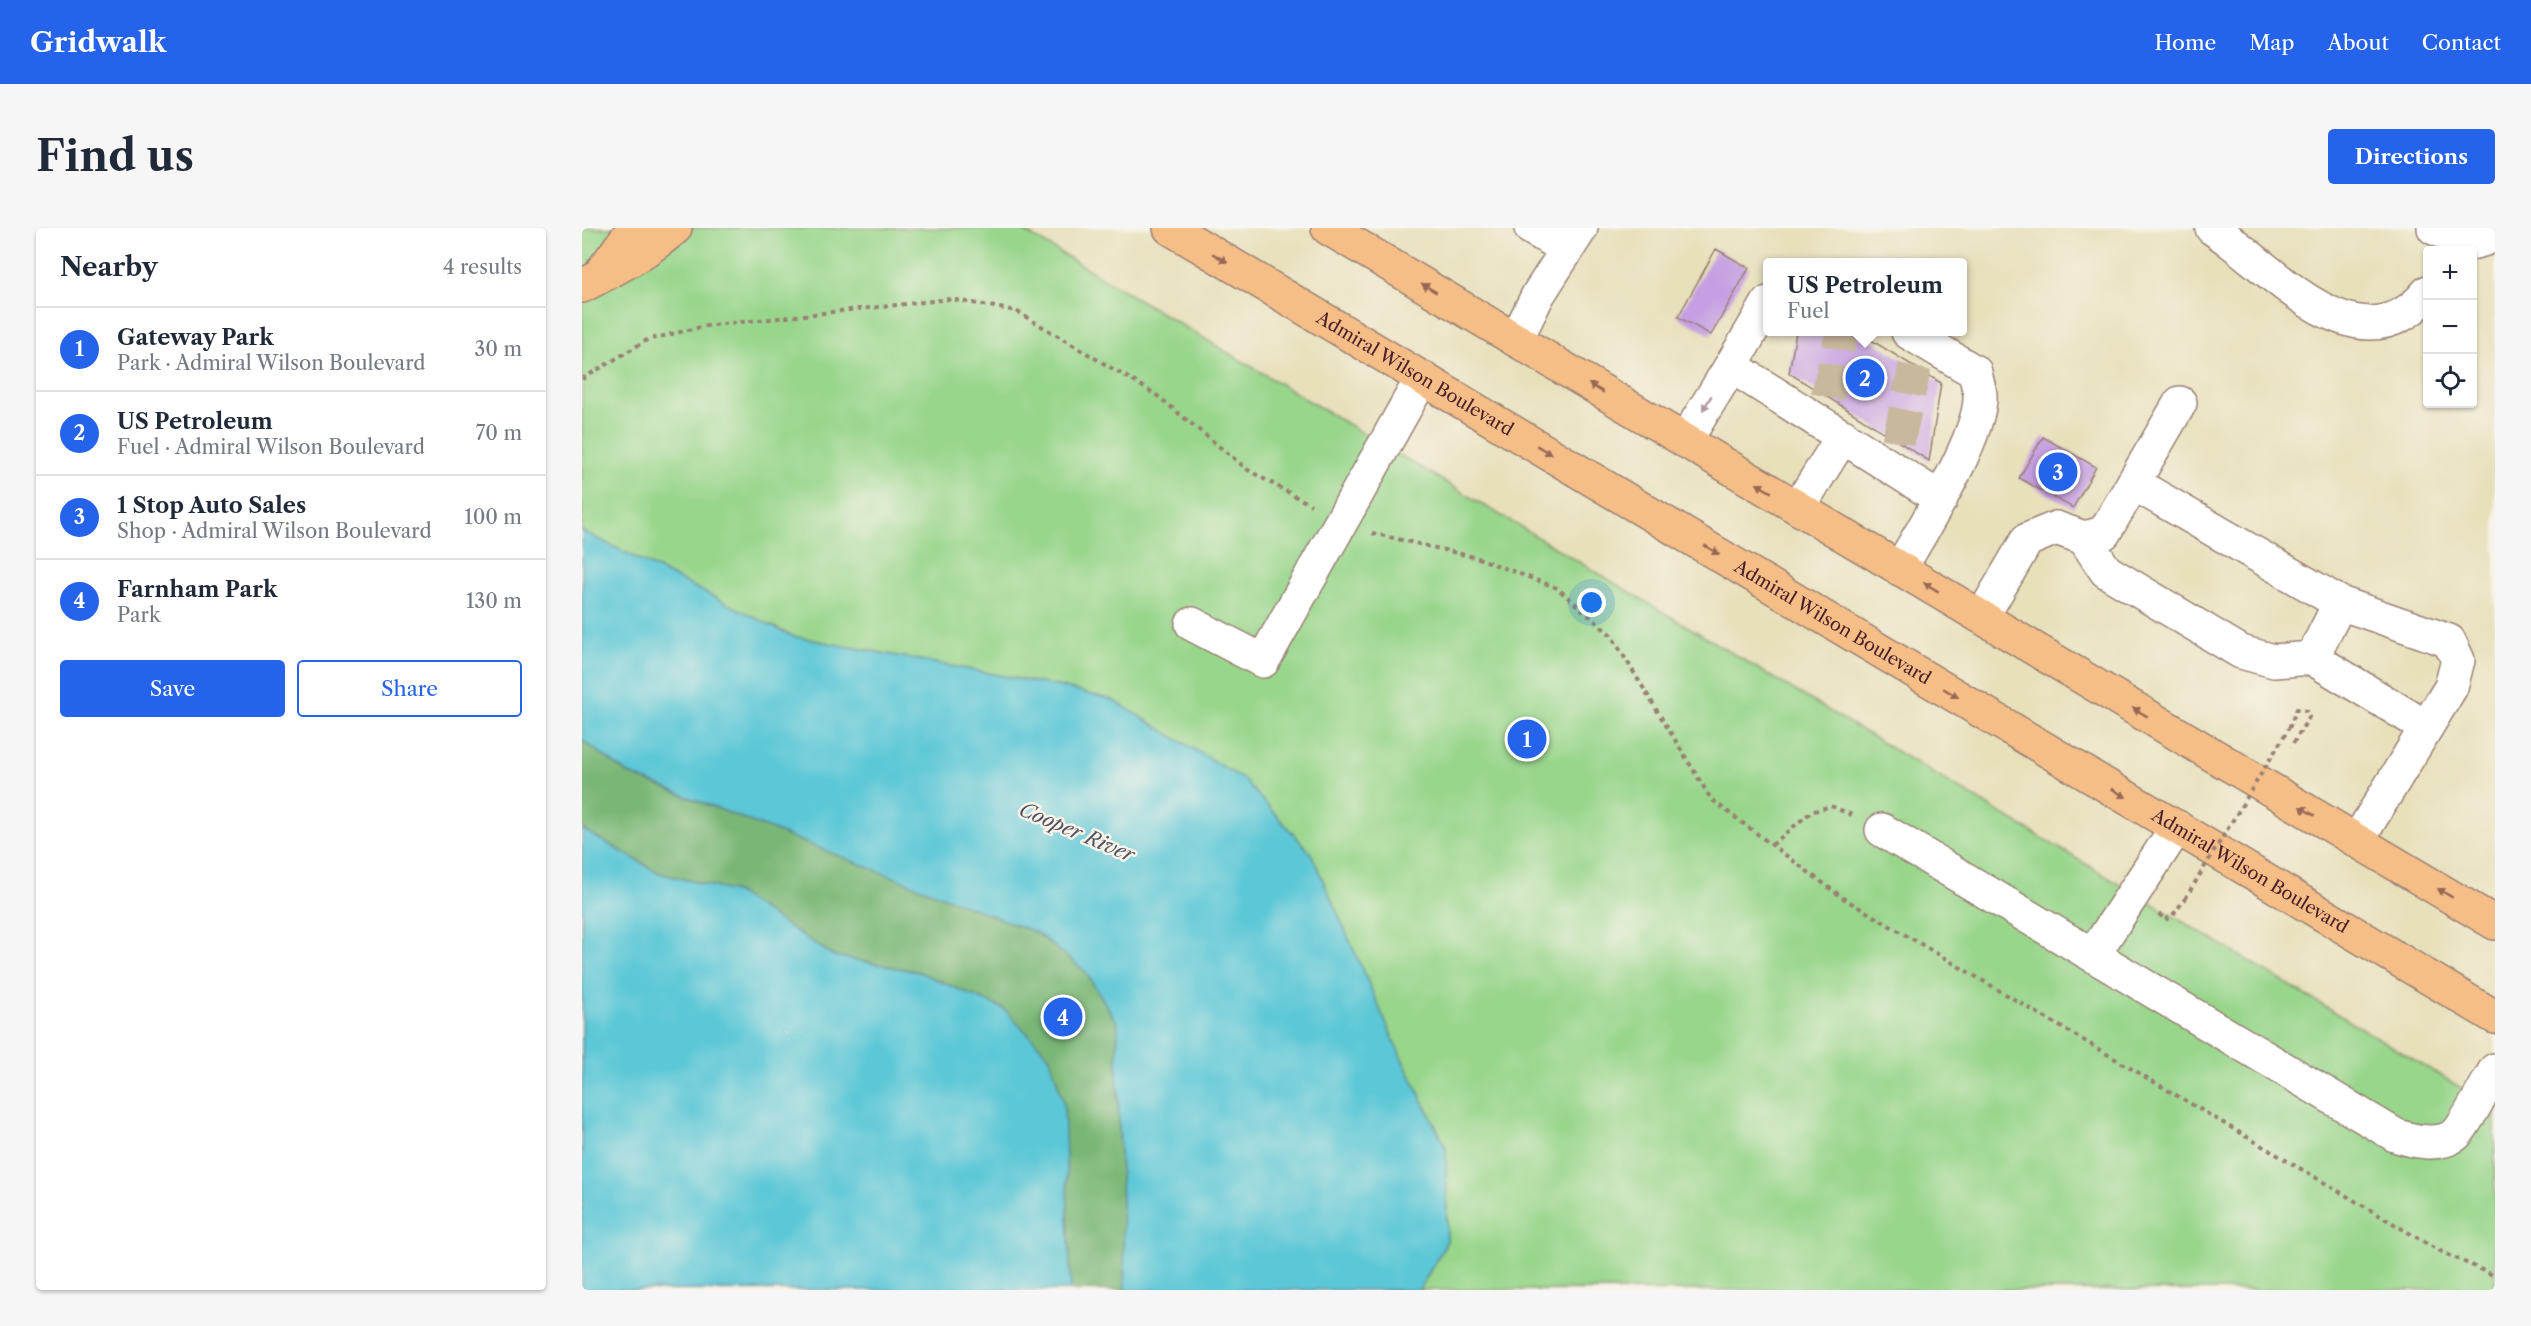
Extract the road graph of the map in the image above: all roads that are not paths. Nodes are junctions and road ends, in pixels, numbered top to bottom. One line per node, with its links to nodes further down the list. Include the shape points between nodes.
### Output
1 (634, 228): 12 (highway)
2 (675, 228): 12 (highway, via 653,247)
3 (1170, 228): 18 (highway, Admiral Wilson Boulevard, one-way to 18)
4 (1328, 228): 15 (highway, one-way to 4)
5 (1531, 228): 9 (lane)
6 (2212, 228): 13 (lane, via 2304,299 2345,321 2382,322 2414,308)
7 (2434, 228): 10 (lane)
8 (2495, 228): 11 (lane, via 2486,239)
9 (1574, 238): 15 (lane, via 1538,295)
10 (2462, 246)
11 (2467, 246)
12 (590, 282)
13 (2423, 297)
14 (1763, 310): 17 (lane)
15 (1516, 340): 21 (highway, one-way to 15)
16 (1914, 346): 23 (lane, via 1975,372 1980,396 1975,425)
17 (1731, 366): 20 (lane, via 1822,408); 21 (lane, one-way to 21)
18 (1422, 378): 29 (lane, via 1263,661); 32 (highway, Admiral Wilson Boulevard, one-way to 32)
19 (2180, 404): 22 (lane)
20 (1844, 436): 23 (lane, via 1891,452); 24 (lane)
21 (1685, 441): 24 (highway, one-way to 21)
22 (2133, 483): 25 (lane, via 2104,533); 27 (lane)
23 (1941, 499): 26 (lane)
24 (1798, 508): 26 (highway)
25 (2084, 538): 28 (lane, via 2056,528 2027,540); 30 (lane, via 2106,571 2241,652 2274,661)
26 (1900, 569): 28 (highway, one-way to 26)
27 (2340, 603): 30 (lane); 31 (lane, via 2449,641 2458,660 2451,687)
28 (1982, 617): 34 (highway, one-way to 28)
29 (1192, 624)
30 (2312, 658): 31 (lane)
31 (2426, 727): 34 (lane)
32 (2177, 827): 36 (lane); 37 (highway, Admiral Wilson Boulevard)
33 (1882, 830): 36 (lane)
34 (2357, 841): 35 (highway, one-way to 34)
35 (2495, 923)
36 (2093, 955): 38 (lane, via 2396,1135 2413,1141 2439,1141 2455,1135)
37 (2495, 1017)
38 (2495, 1070)

